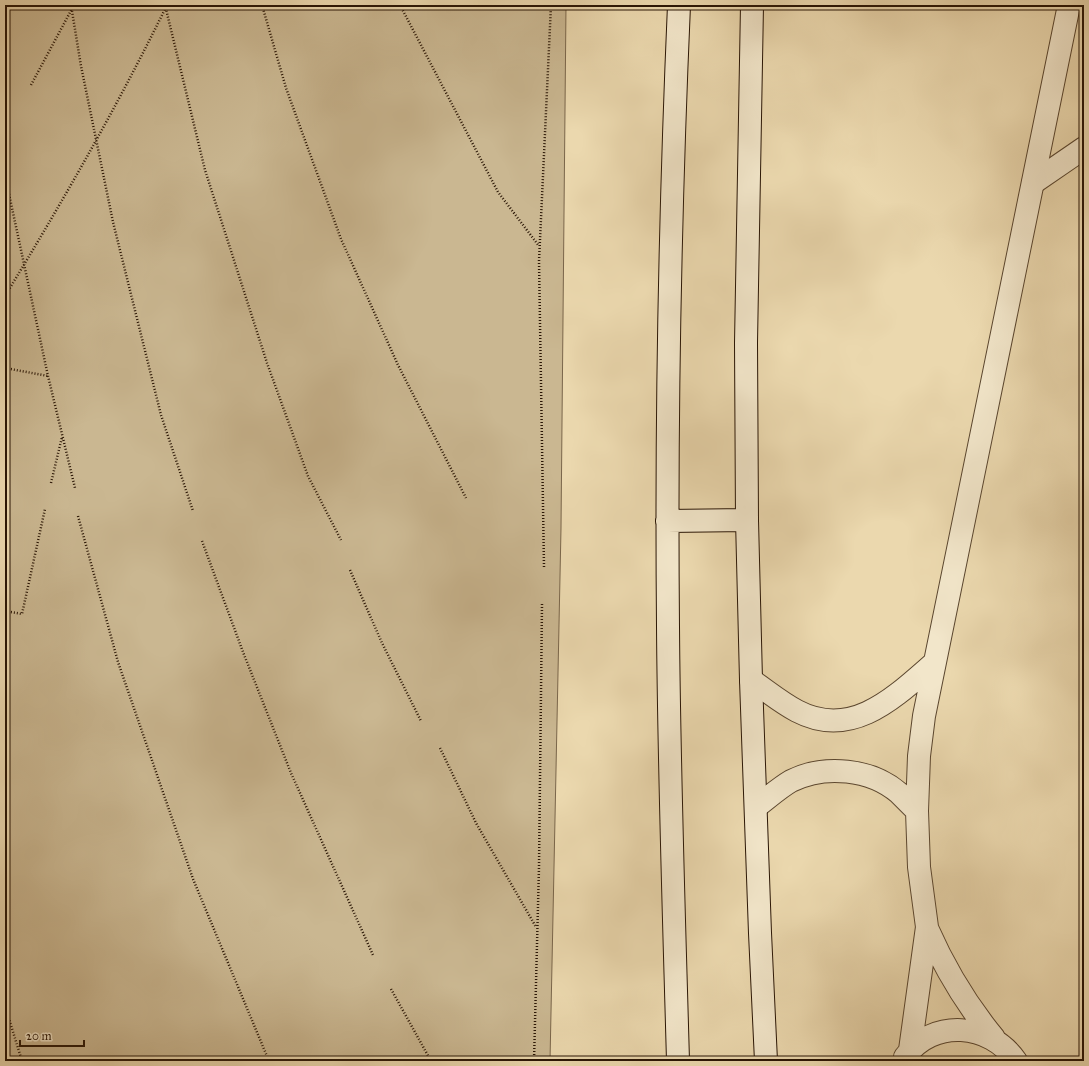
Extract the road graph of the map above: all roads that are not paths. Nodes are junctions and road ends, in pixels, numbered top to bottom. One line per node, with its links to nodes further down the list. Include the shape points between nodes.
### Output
1 (679, 5): 7 (main road, via 669,311)
2 (752, 5): 6 (main road, via 746,343)
3 (1069, 5): 5 (main road)
4 (1084, 148): 5 (main road)
5 (1033, 183): 8 (main road)
6 (747, 520): 7 (main road); 9 (main road)
7 (667, 521): 15 (main road)
8 (934, 663): 9 (main road, via 880,707 865,715 848,719 831,720 797,711); 11 (main road, via 923,723)
9 (751, 680): 10 (main road)
10 (756, 807): 11 (main road, via 776,790 792,781 810,774 848,771 883,782 899,793); 16 (main road)
11 (916, 811): 12 (main road, via 919,867)
12 (927, 927): 13 (main road, via 956,987); 14 (main road)
13 (996, 1040): 14 (main road, via 979,1032 960,1029 942,1031 924,1039); 17 (main road)
14 (906, 1056)
15 (678, 1061)
16 (766, 1061)
17 (1016, 1061)

